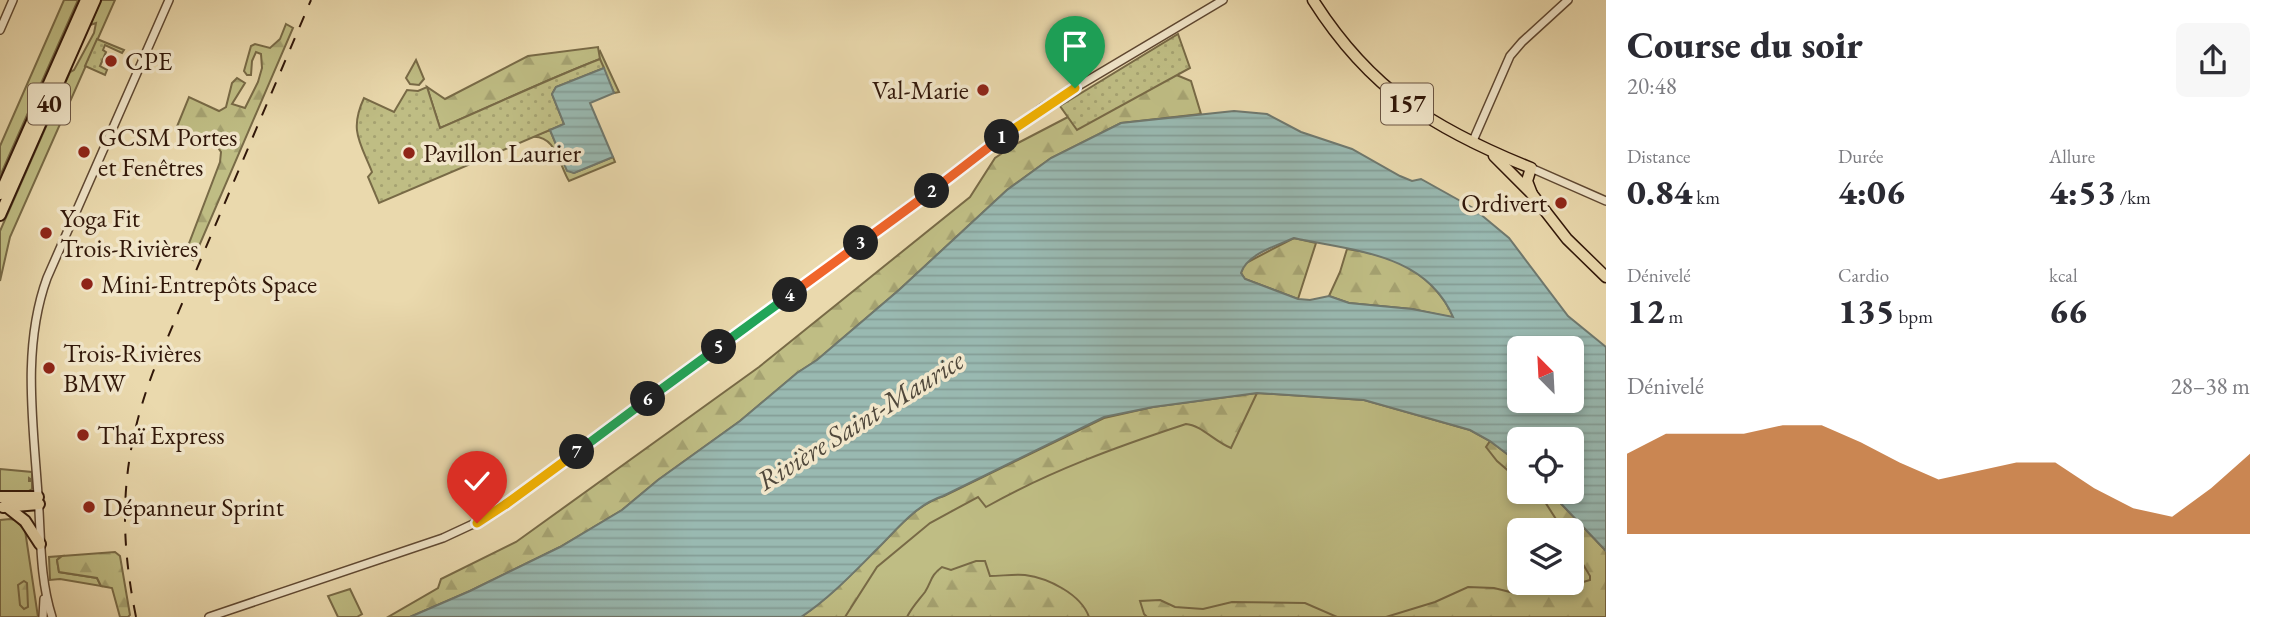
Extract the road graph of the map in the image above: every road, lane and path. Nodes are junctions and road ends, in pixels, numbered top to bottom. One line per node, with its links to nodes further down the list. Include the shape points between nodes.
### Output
1 (13, 0): 8 (street)
2 (86, 0): 12 (highway, 40)
3 (95, 0): 15 (highway, 40)
4 (169, 0): 17 (street, via 40,301 32,363)
5 (1223, 0): 23 (street, via 1035,113 480,521 443,538)
6 (1313, 0): 9 (main road, 157, via 1350,52 1385,87 1425,117)
7 (1568, 0): 9 (street, via 1510,56)
8 (0, 30)
9 (1472, 143): 10 (main road, 157)
10 (1489, 151): 11 (main road, 157); 13 (main road, 157)
11 (1531, 169): 13 (main road, via 1527,181); 14 (street)
12 (0, 194)
13 (1532, 194): 16 (main road, 157, via 1561,232)
14 (1606, 201)
15 (0, 215)
16 (1606, 277)
17 (38, 501): 18 (highway); 19 (street)
18 (2, 504): 19 (highway, via 25,521)
19 (40, 544): 20 (street)
20 (45, 591): 21 (street); 22 (street)
21 (43, 617)
22 (52, 617)
23 (209, 617)

